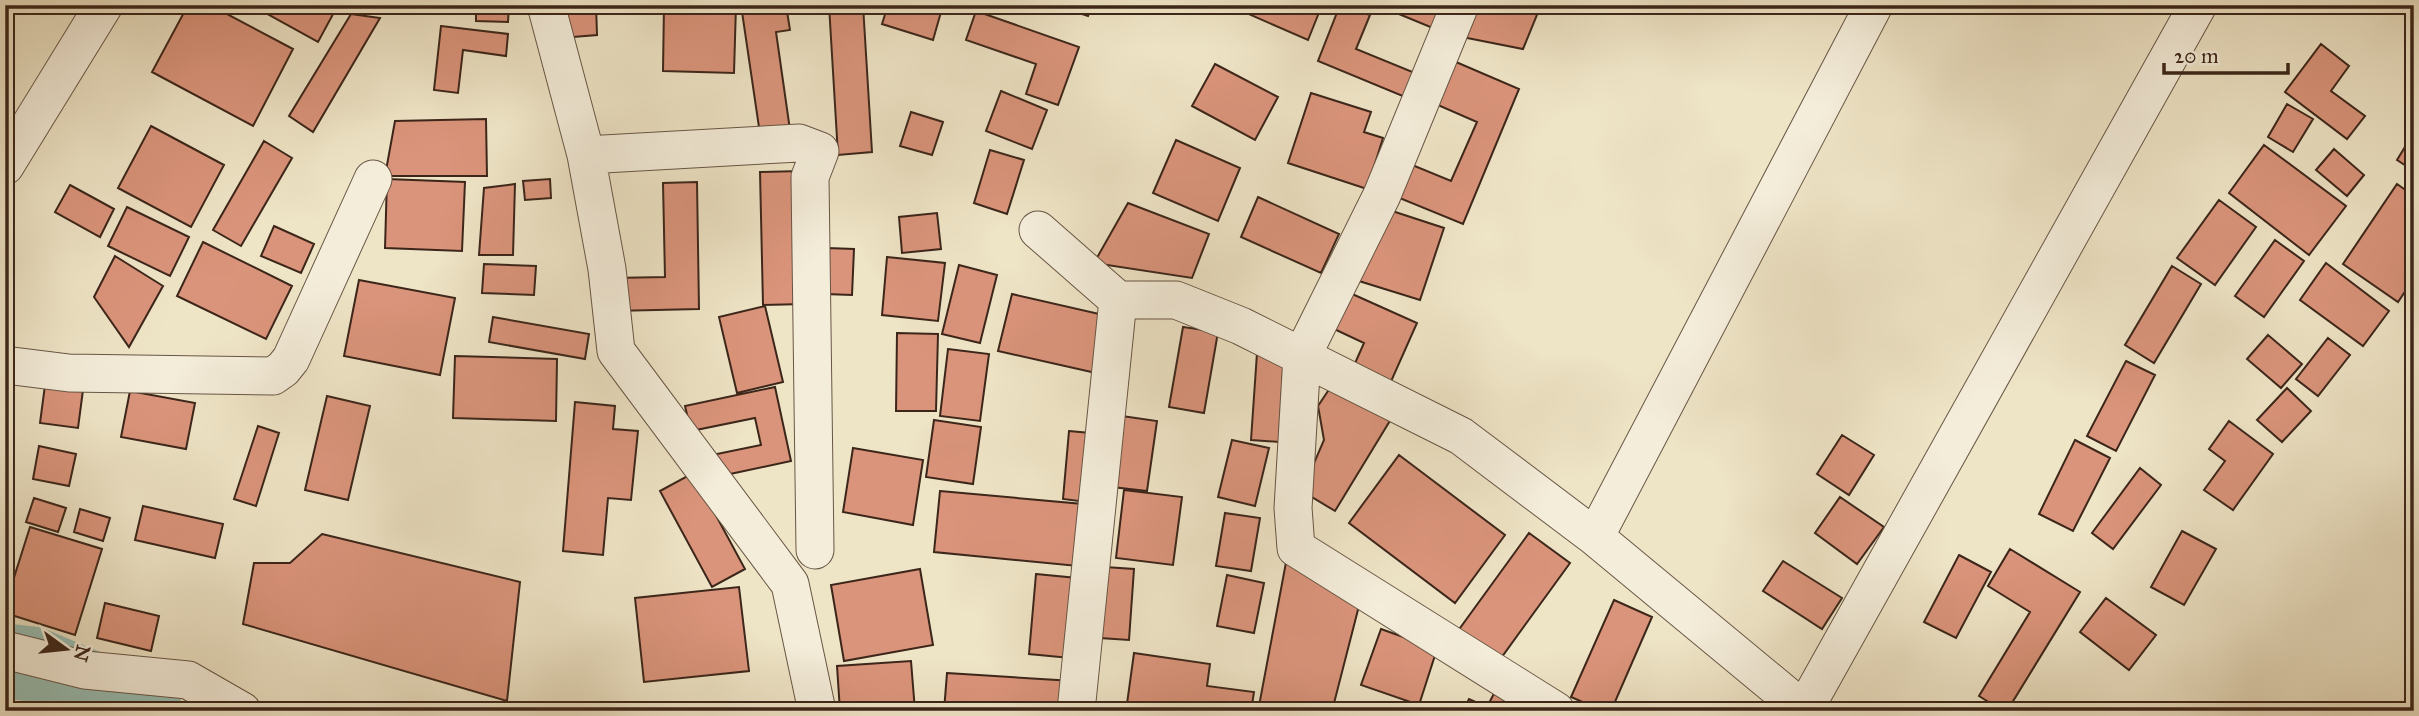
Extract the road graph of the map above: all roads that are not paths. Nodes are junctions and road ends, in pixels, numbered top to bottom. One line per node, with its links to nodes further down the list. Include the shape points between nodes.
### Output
1 (104, 5): 7 (street)
2 (546, 5): 6 (street)
3 (1460, 5): 11 (street, via 1382,195)
4 (1874, 5): 13 (street)
5 (2198, 5): 16 (street)
6 (586, 155): 14 (street, via 799,144 820,151 810,177); 18 (street, via 607,269 616,351 790,584)
7 (5, 166)
8 (373, 179): 12 (street, via 290,359 273,376 69,373)
9 (1038, 230): 10 (street)
10 (1118, 300): 11 (street, via 1176,300); 19 (street)
11 (1302, 356): 13 (street, via 1461,436); 20 (street, via 1293,508 1296,548)
12 (5, 365)
13 (1595, 537): 16 (street)
14 (815, 550)
15 (5, 650): 17 (street, via 85,670 188,680)
16 (1804, 710)
17 (242, 711)
18 (817, 711)
19 (1076, 711)
20 (1556, 711)

